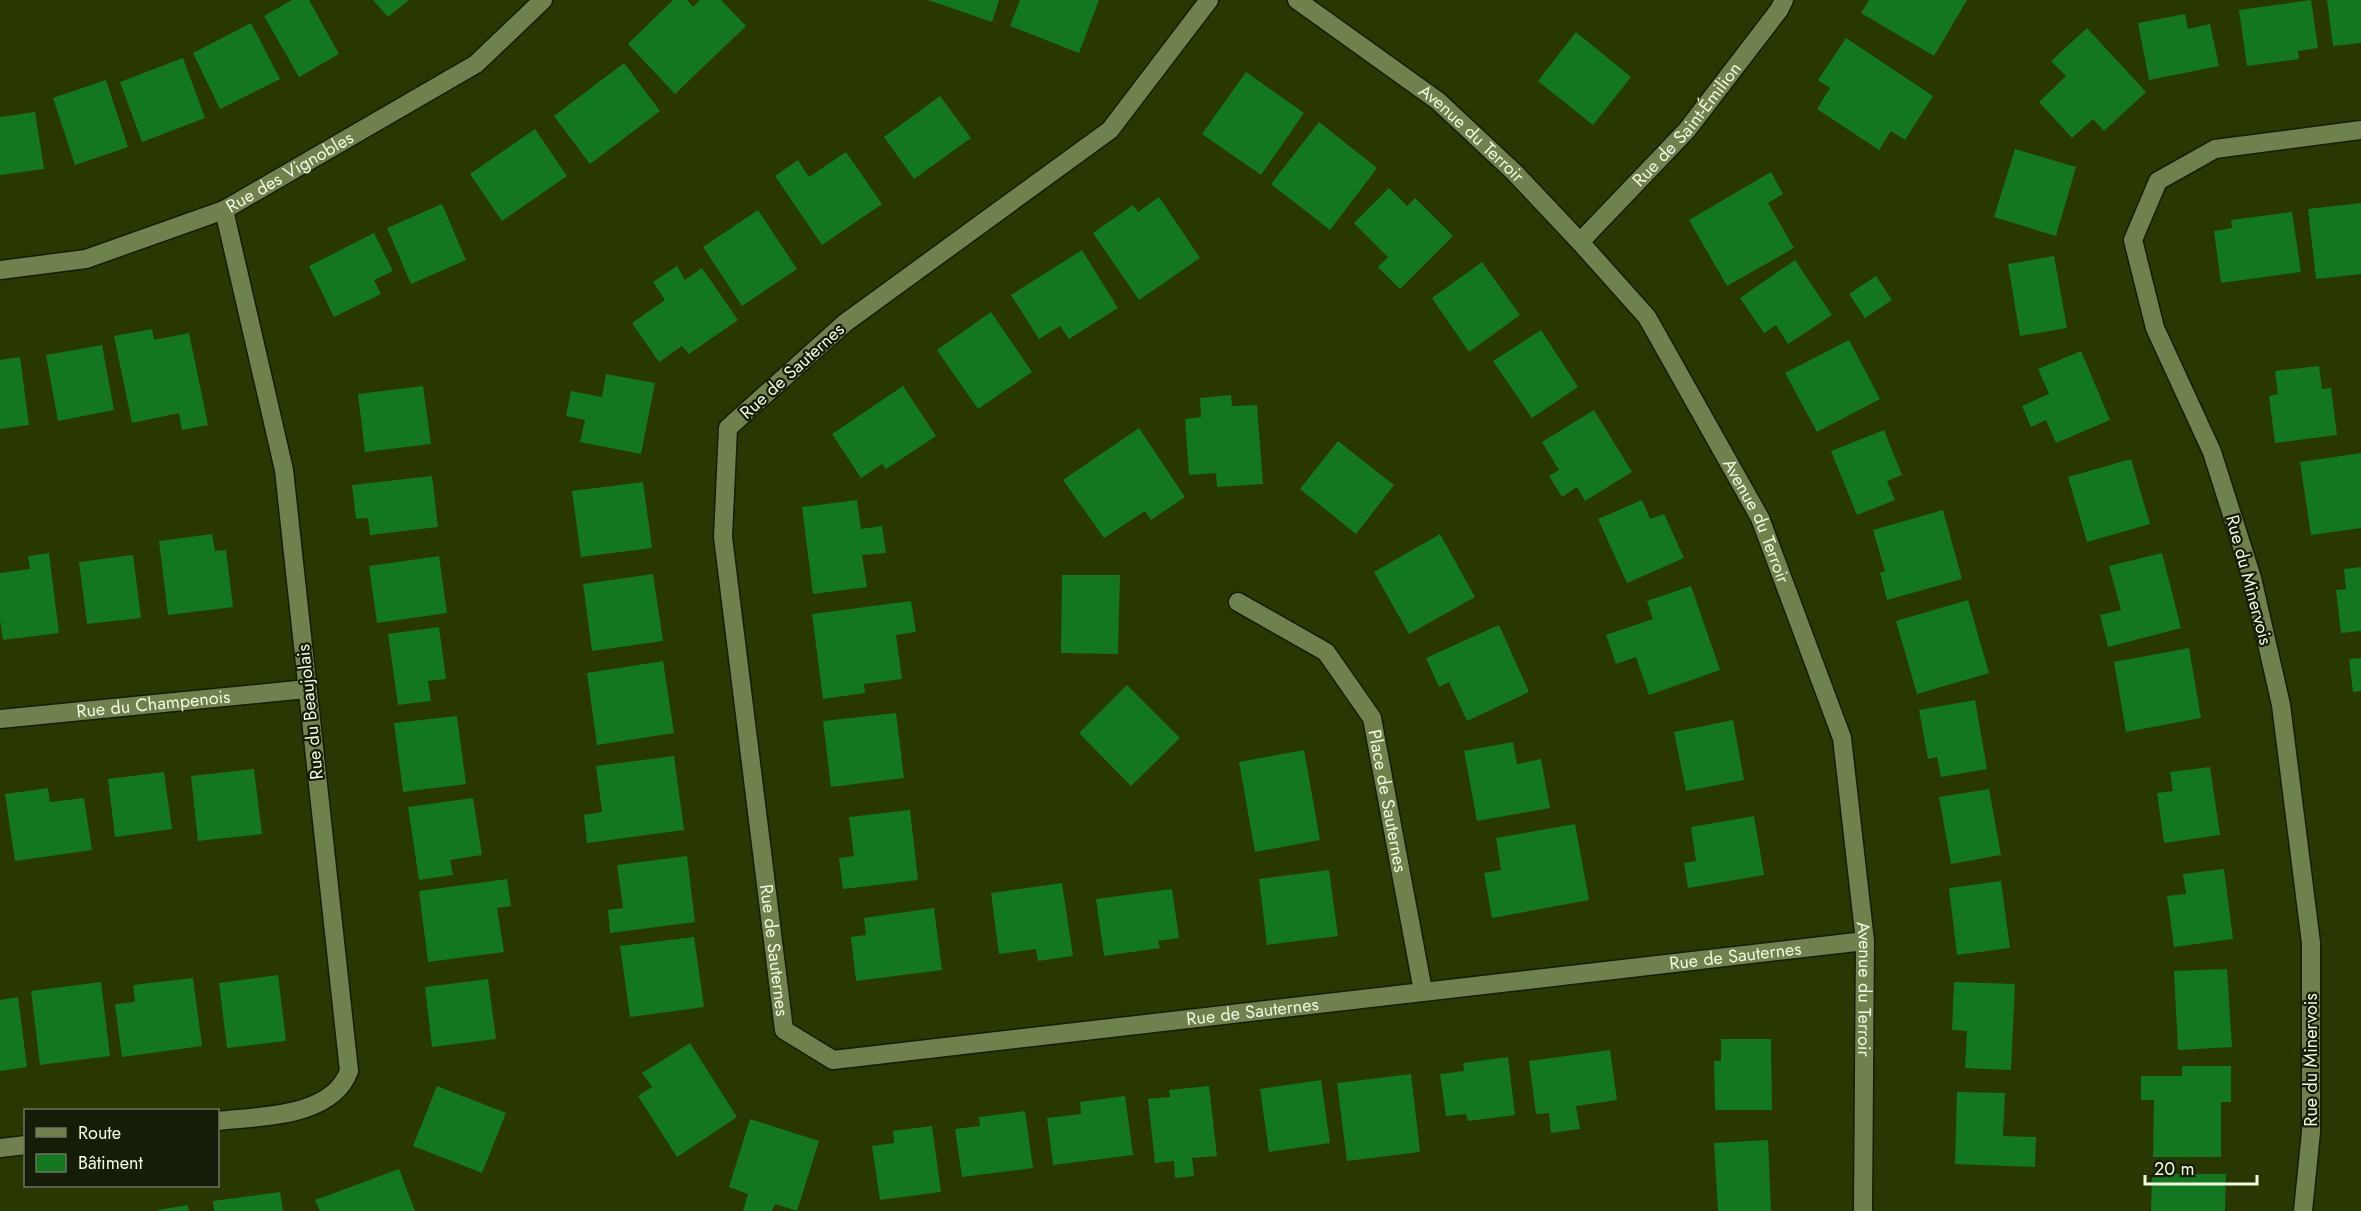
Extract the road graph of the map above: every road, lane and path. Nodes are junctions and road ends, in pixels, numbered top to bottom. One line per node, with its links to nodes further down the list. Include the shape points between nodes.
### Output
1 (543, 0): 6 (street, Rue des Vignobles, via 476,64)
2 (1209, 0): 13 (street, Rue de Sauternes, via 1110,130 845,323 728,428 723,537 784,1030 833,1060)
3 (1297, 0): 7 (street, Avenue du Terroir, via 1438,101 1515,173)
4 (1784, 0): 7 (street, Rue de Saint-Émilion, via 1687,130)
5 (2361, 130): 18 (street, Rue du Minervois, via 2215,149 2158,181 2133,240 2155,328 2212,452 2252,578 2281,705 2311,943 2311,1132)
6 (224, 210): 8 (street, Rue des Vignobles, via 86,259); 10 (street, Rue du Beaujolais, via 284,470)
7 (1580, 242): 12 (street, Avenue du Terroir, via 1647,317 1760,518 1842,738)
8 (0, 270)
9 (1238, 602): 13 (street, Place de Sauternes, via 1326,652 1372,718)
10 (307, 689): 11 (street, Rue du Champenois); 14 (street, Rue du Beaujolais, via 349,1071 335,1094 300,1111)
11 (0, 719)
12 (1865, 941): 13 (street, Rue de Sauternes); 17 (street, Avenue du Terroir)
13 (1423, 991)
14 (219, 1121)
15 (24, 1145): 16 (street)
16 (0, 1148)
17 (1865, 1210)
18 (2303, 1211)

